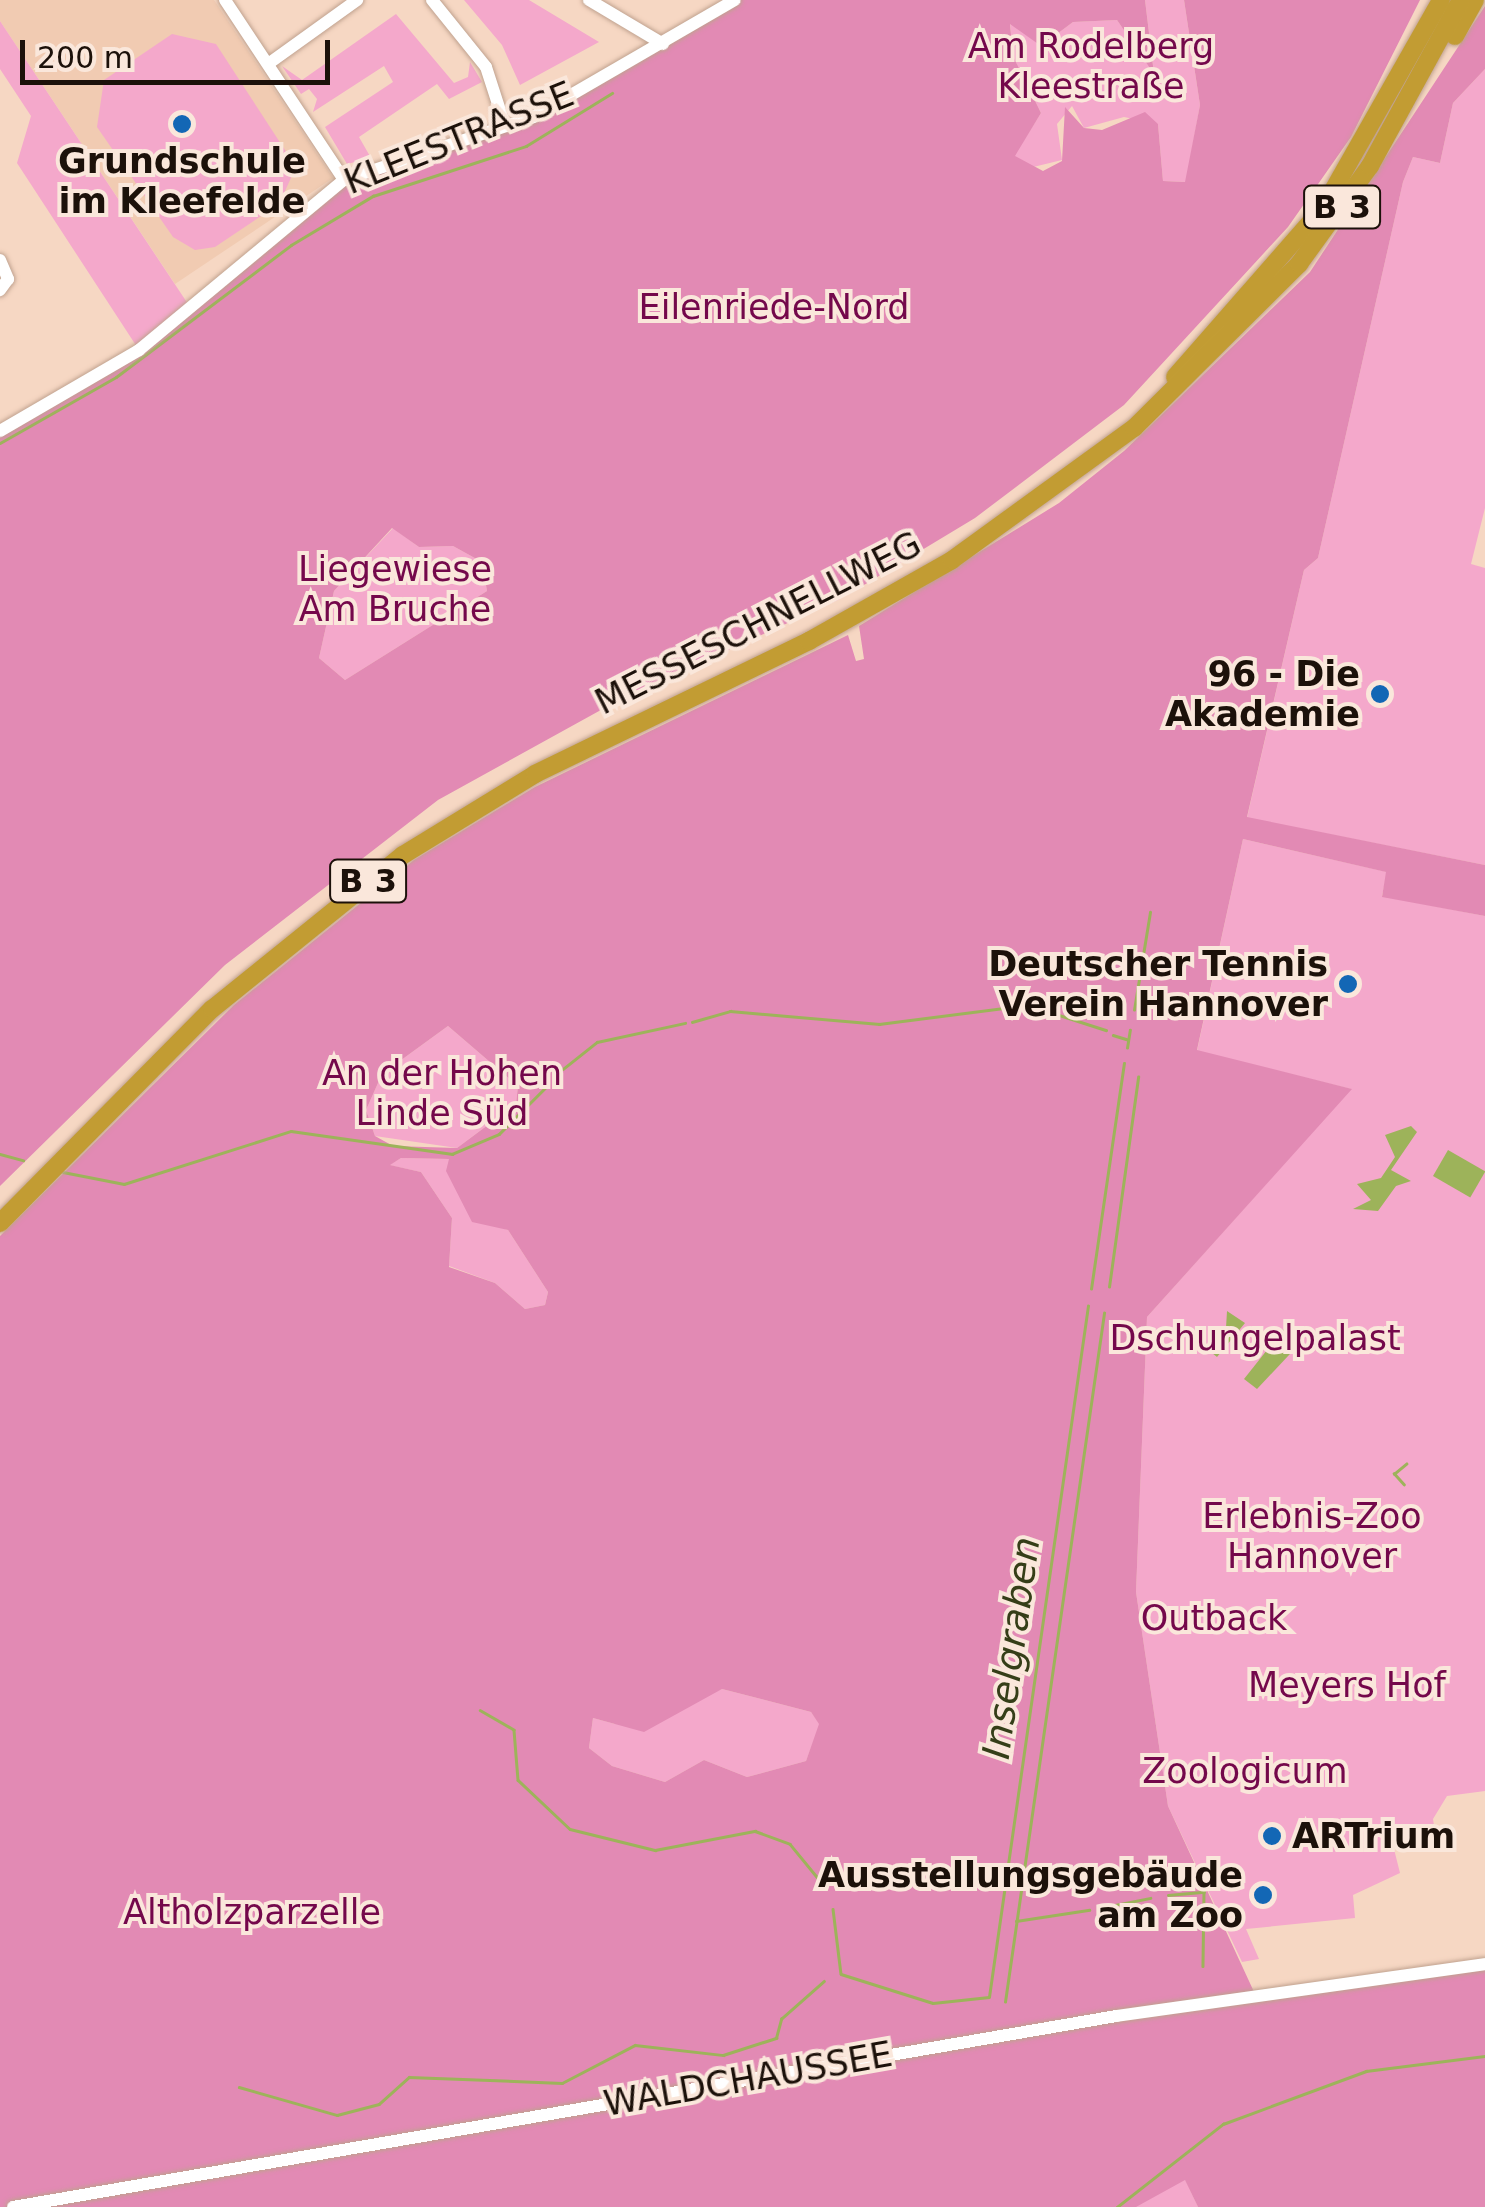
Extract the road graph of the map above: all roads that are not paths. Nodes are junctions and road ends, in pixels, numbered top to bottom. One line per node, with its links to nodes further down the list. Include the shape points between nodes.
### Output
1 (225, 0): 11 (street)
2 (356, 0): 11 (street)
3 (432, 0): 14 (street, via 486,67)
4 (589, 0): 10 (street)
5 (735, 0): 10 (street, KLEESTRASSE)
6 (1429, 0): 13 (highway)
7 (1441, 0): 13 (highway, MESSESCHNELLWEG / B 3)
8 (1460, 0): 12 (highway, MESSESCHNELLWEG / B 3)
9 (1475, 0): 12 (highway)
10 (663, 44): 14 (street, KLEESTRASSE)
11 (268, 64): 15 (street)
12 (1424, 75): 20 (highway, MESSESCHNELLWEG / B 3, via 1370,166 1271,297 1096,458 936,569 535,774 403,855 212,1010)
13 (1381, 117): 19 (highway, MESSESCHNELLWEG / B 3, via 1259,287 1114,430 946,550 803,631 529,763 397,846 203,1002)
14 (505, 126): 15 (street, KLEESTRASSE)
15 (344, 180): 18 (street, KLEESTRASSE, via 140,350)
16 (0, 260): 17 (street, via 8,279)
17 (0, 290)
18 (0, 432)
19 (0, 1205)
20 (0, 1223)
21 (1485, 1964): 22 (street, WALDCHAUSSEE, via 1134,2013)
22 (13, 2207)

